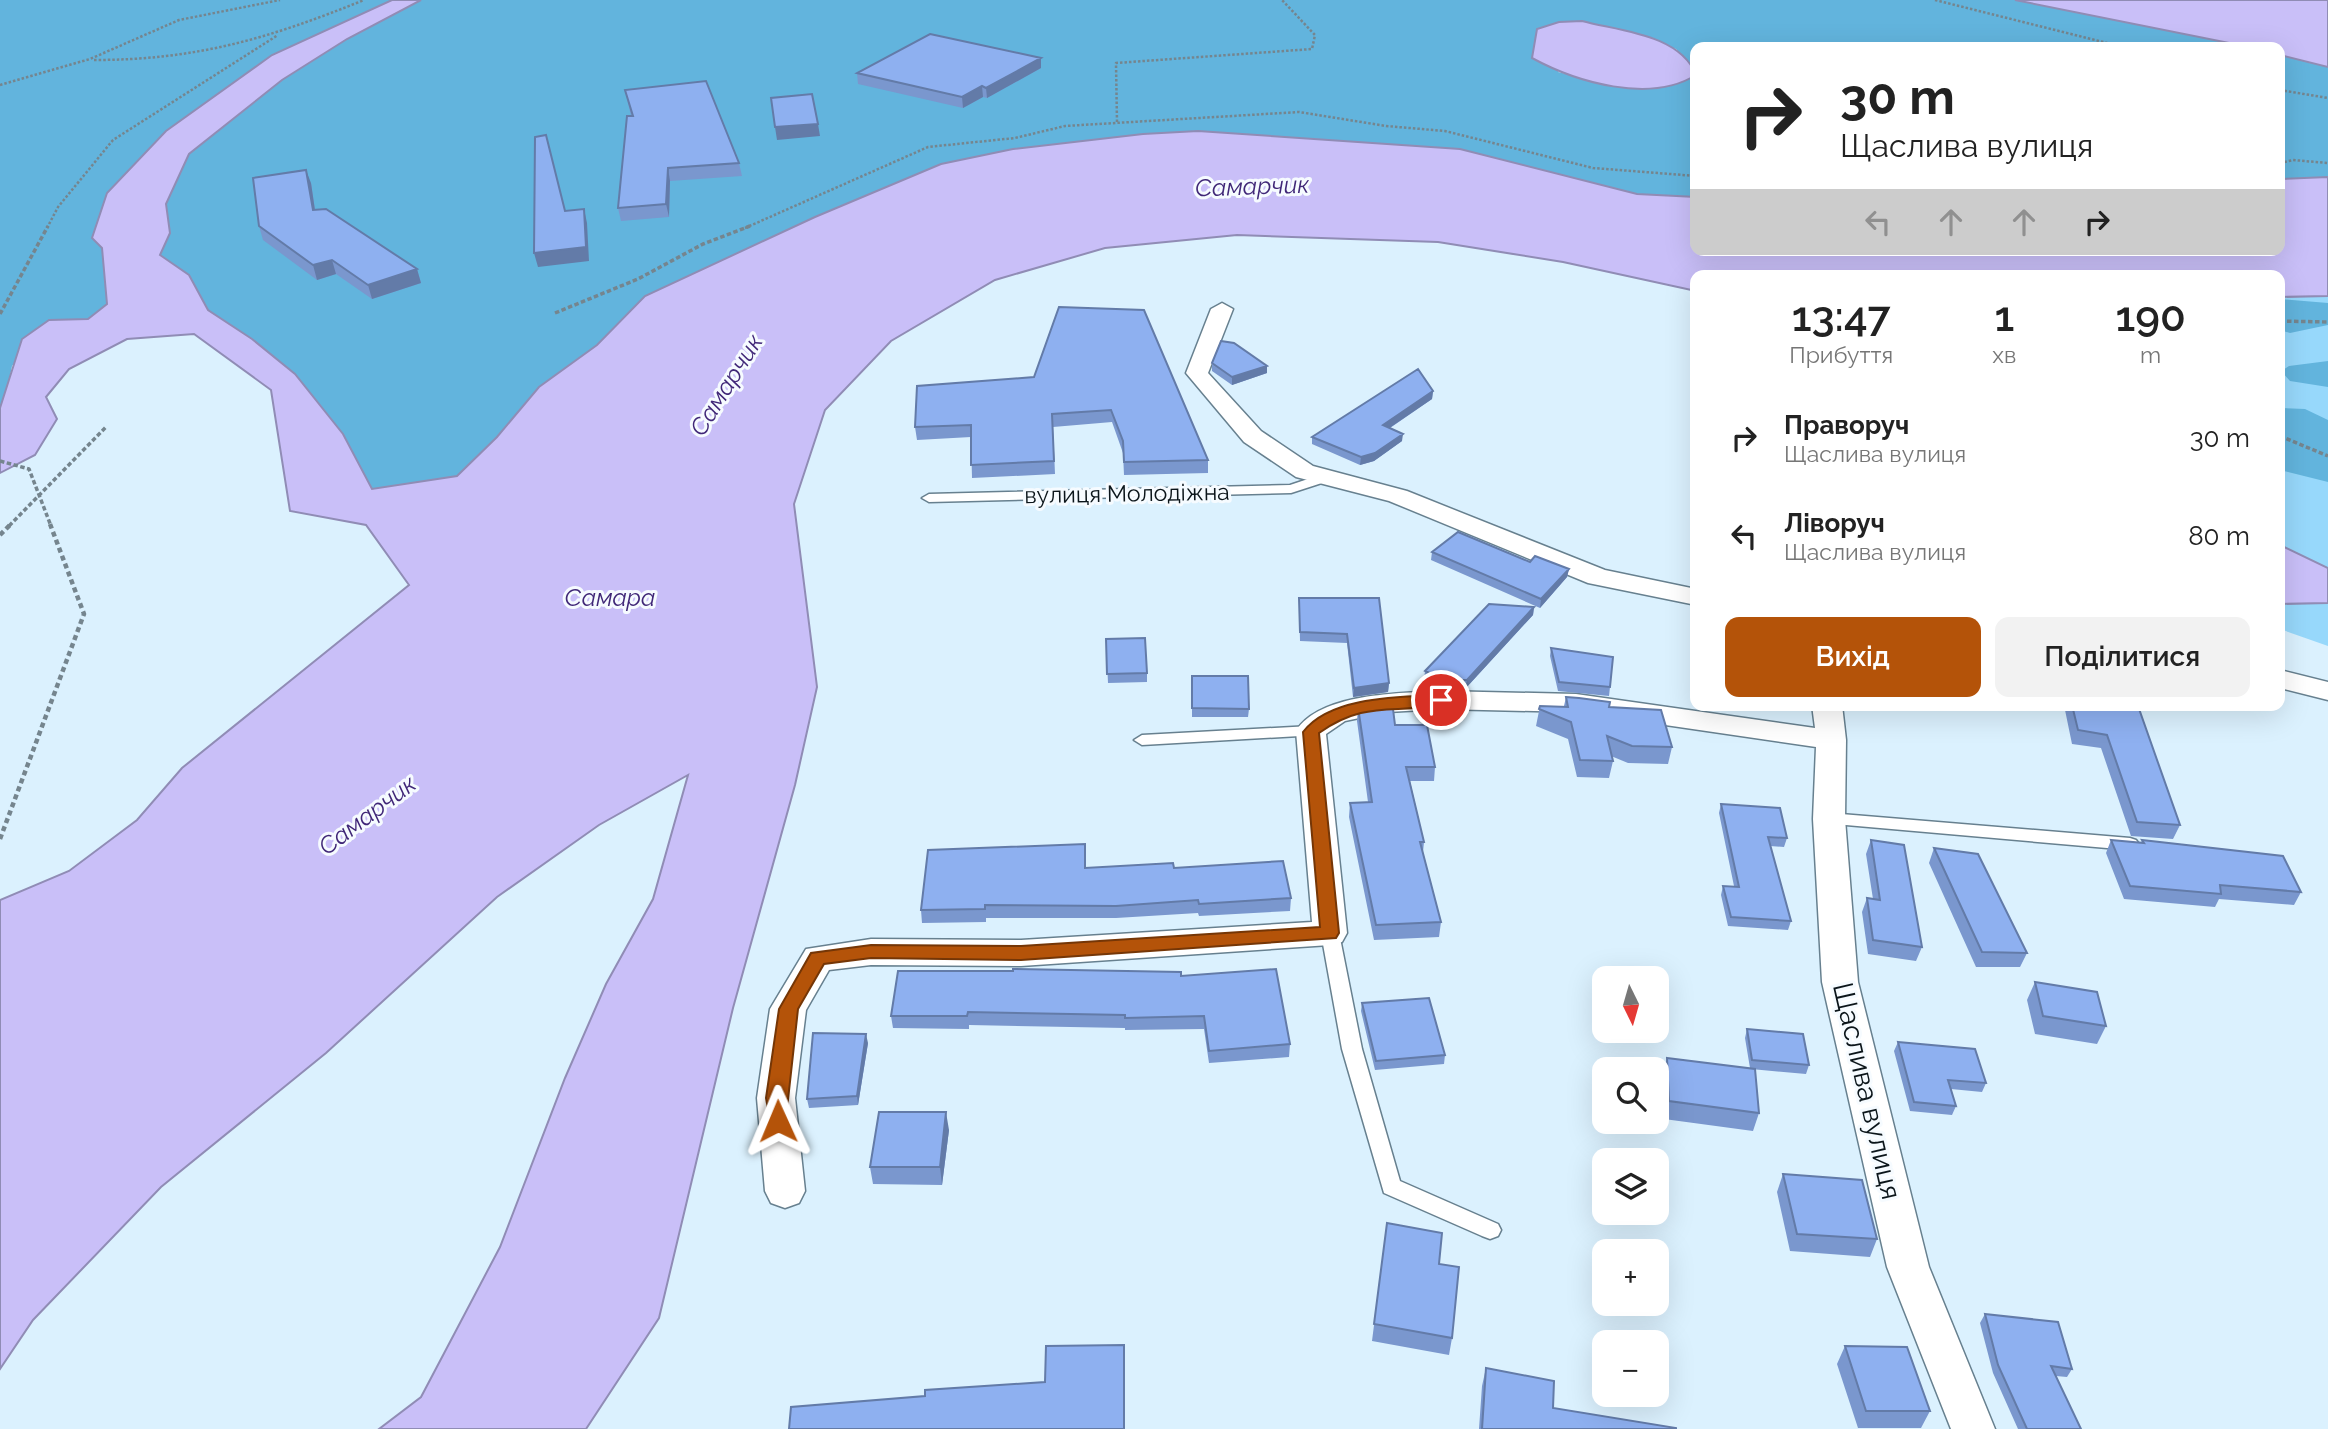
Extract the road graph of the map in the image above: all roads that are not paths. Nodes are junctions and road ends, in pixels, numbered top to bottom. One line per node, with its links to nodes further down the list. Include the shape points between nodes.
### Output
1 (1222, 309): 2 (street, вулиця Молодіжна, via 1197,373 1222,406 1270,452)
2 (1323, 478): 3 (lane, вулиця Молодіжна, via 1291,489); 4 (street, вулиця Молодіжна, via 1398,496 1598,577)
3 (929, 498)
4 (1690, 596)
5 (2285, 680): 6 (street)
6 (2328, 691)
7 (1829, 722): 8 (street, Щаслива вулиця, via 1576,704 1441,700 1388,702 1336,713); 10 (street, Щаслива вулиця)
8 (1311, 732): 9 (lane); 12 (street)
9 (1142, 740)
10 (1829, 819): 11 (lane); 15 (street, Щаслива вулиця, via 1844,995 1908,1267)
11 (2145, 845)
12 (1330, 933): 13 (street, via 1021,953 871,952 818,958 788,1009 776,1098); 14 (lane, via 1352,1049 1391,1186)
13 (785, 1191)
14 (1490, 1230)
15 (1973, 1429)

